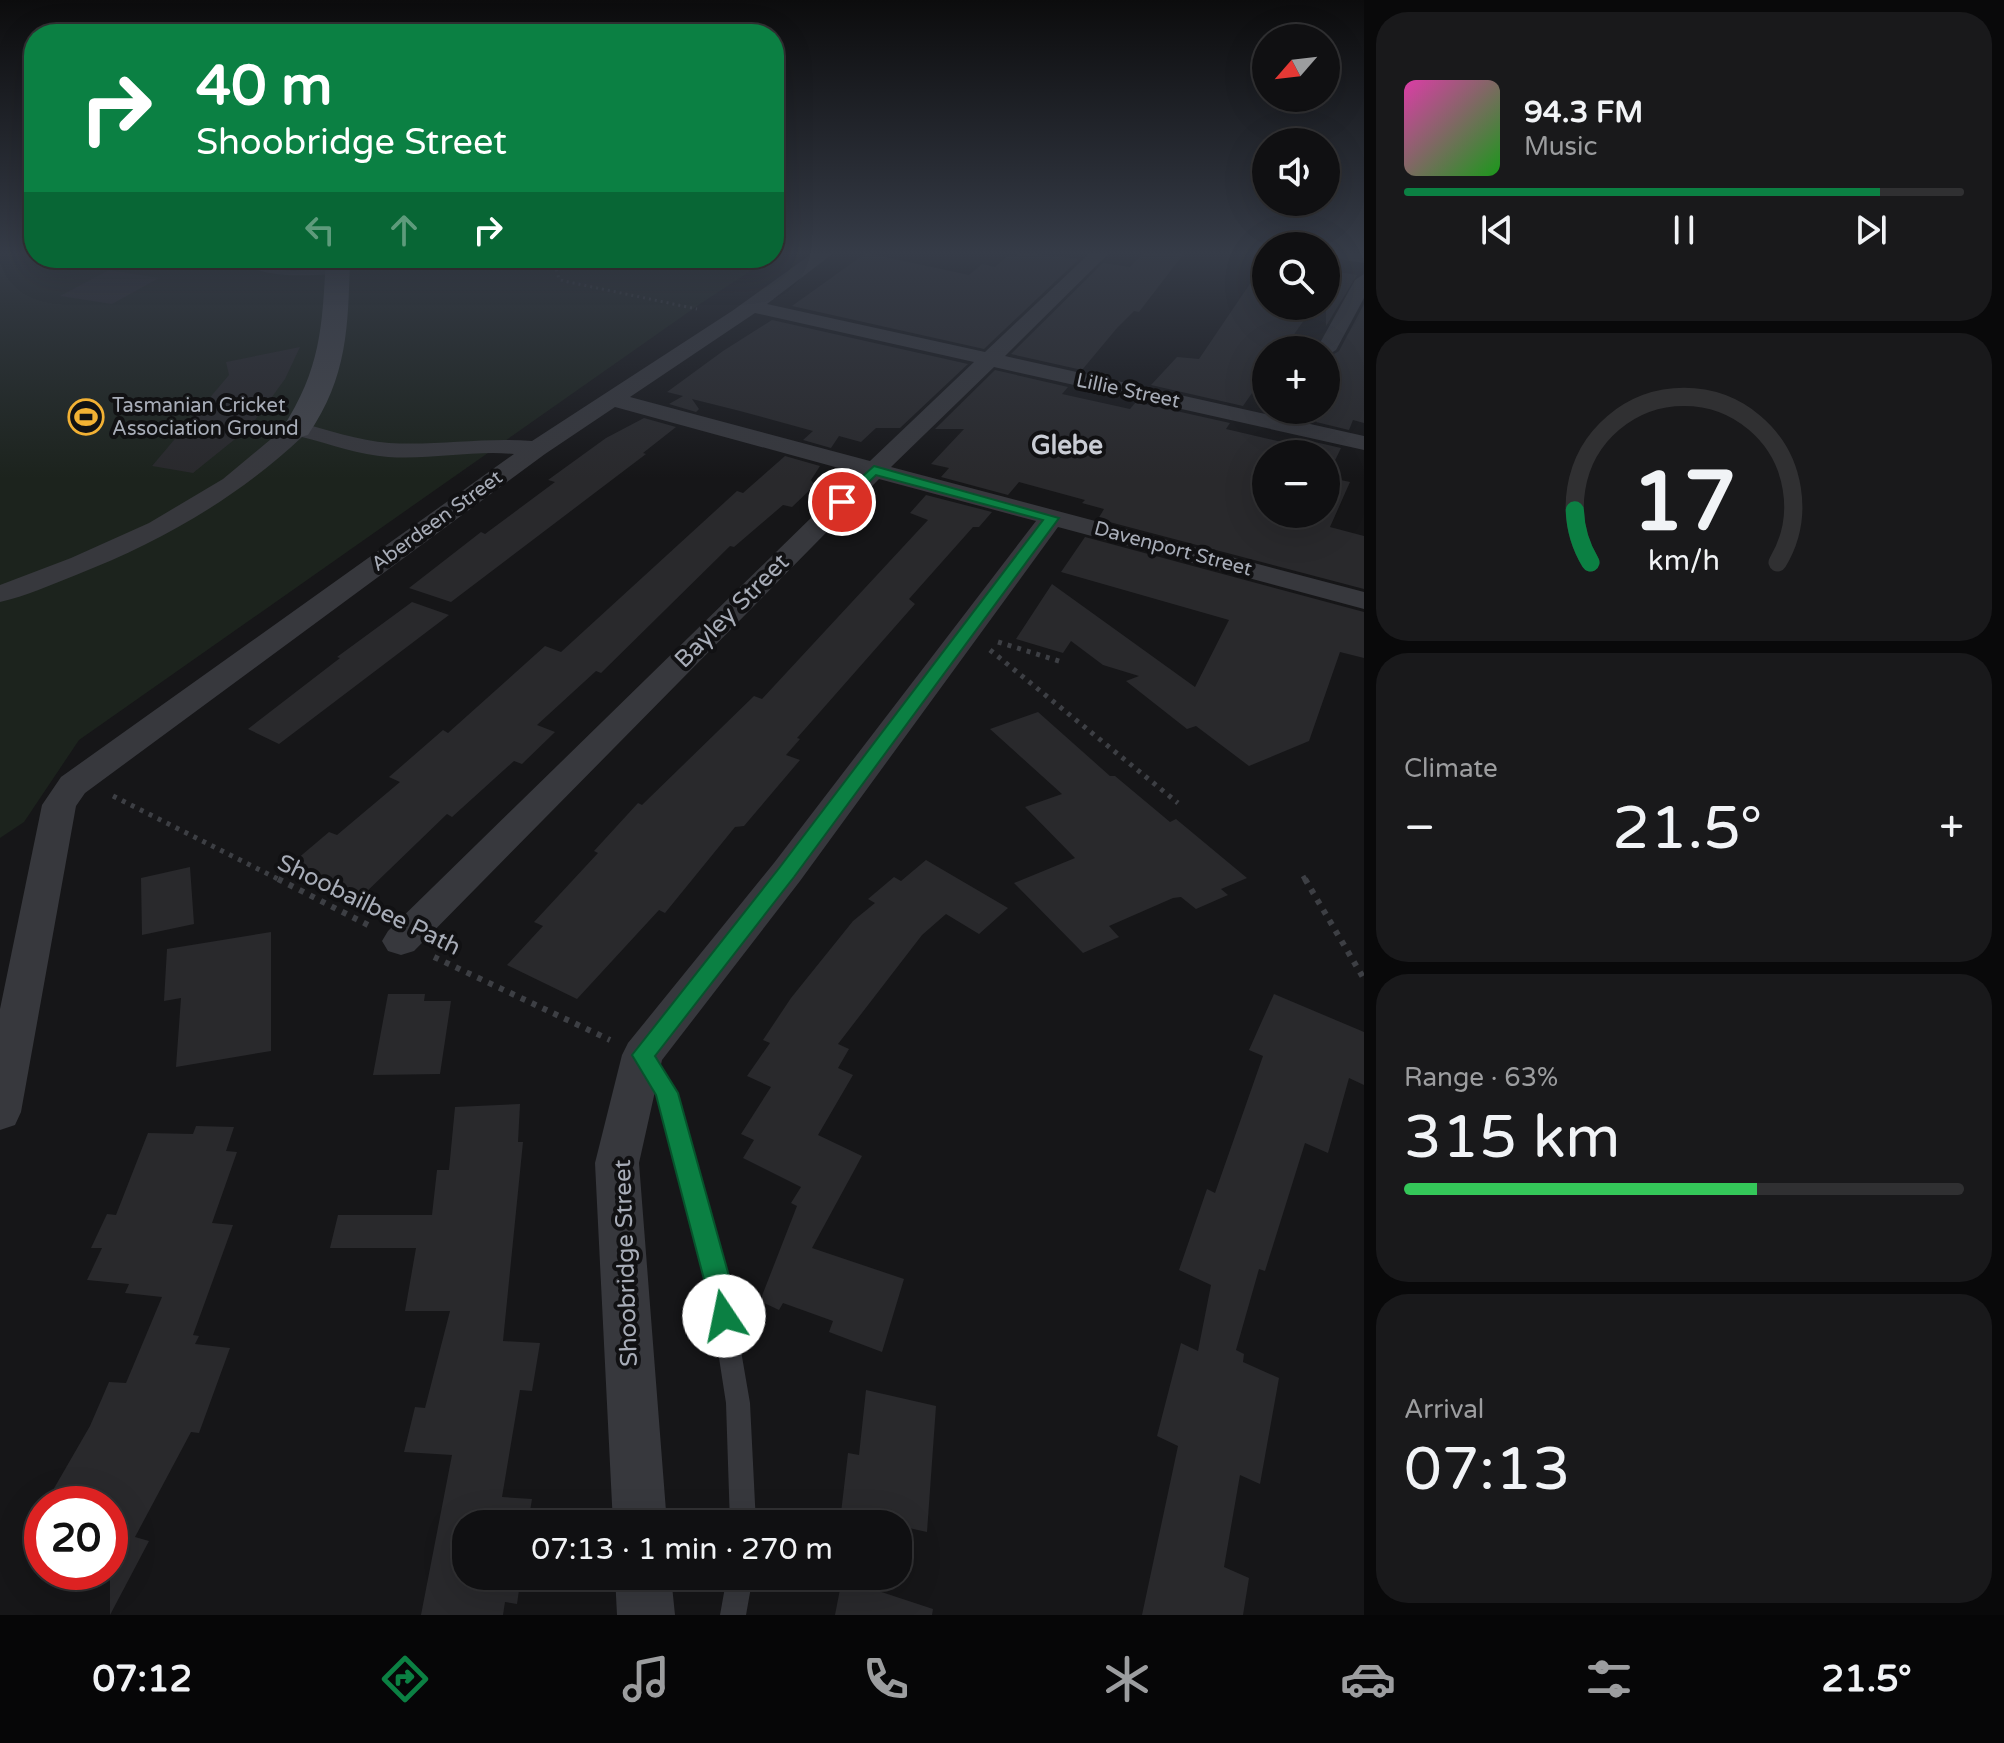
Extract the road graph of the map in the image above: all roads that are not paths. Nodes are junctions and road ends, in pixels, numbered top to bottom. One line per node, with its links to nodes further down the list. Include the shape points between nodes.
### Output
1 (335, 327): 9 (street, via 329,372)
2 (719, 327): 6 (street, Aberdeen Street)
3 (847, 327): 5 (street, Lillie Street)
4 (1024, 327): 5 (street, Bayley Street)
5 (991, 360): 7 (street, Lillie Street); 12 (street, Bayley Street)
6 (610, 399): 11 (street, Aberdeen Street); 12 (street, Davenport Street)
7 (1252, 411)
8 (1307, 424): 10 (street, Lillie Street)
9 (297, 429): 11 (street, via 385,450 493,445); 14 (street, via 235,482 158,529)
10 (1364, 443)
11 (537, 449): 18 (street, Aberdeen Street, via 73,785 59,805)
12 (874, 470): 13 (street, Davenport Street); 16 (street, Bayley Street)
13 (1052, 518): 15 (street, Davenport Street); 17 (street, Shoobridge Street)
14 (0, 594)
15 (1364, 601)
16 (401, 941)
17 (643, 1055): 19 (street, Shoobridge Street, via 617,1163); 20 (lane, via 667,1093 719,1287 738,1403)
18 (0, 1112)
19 (639, 1510)
20 (742, 1510)
21 (644, 1590): 23 (street)
22 (737, 1590): 24 (lane)
23 (646, 1615)
24 (733, 1615)

